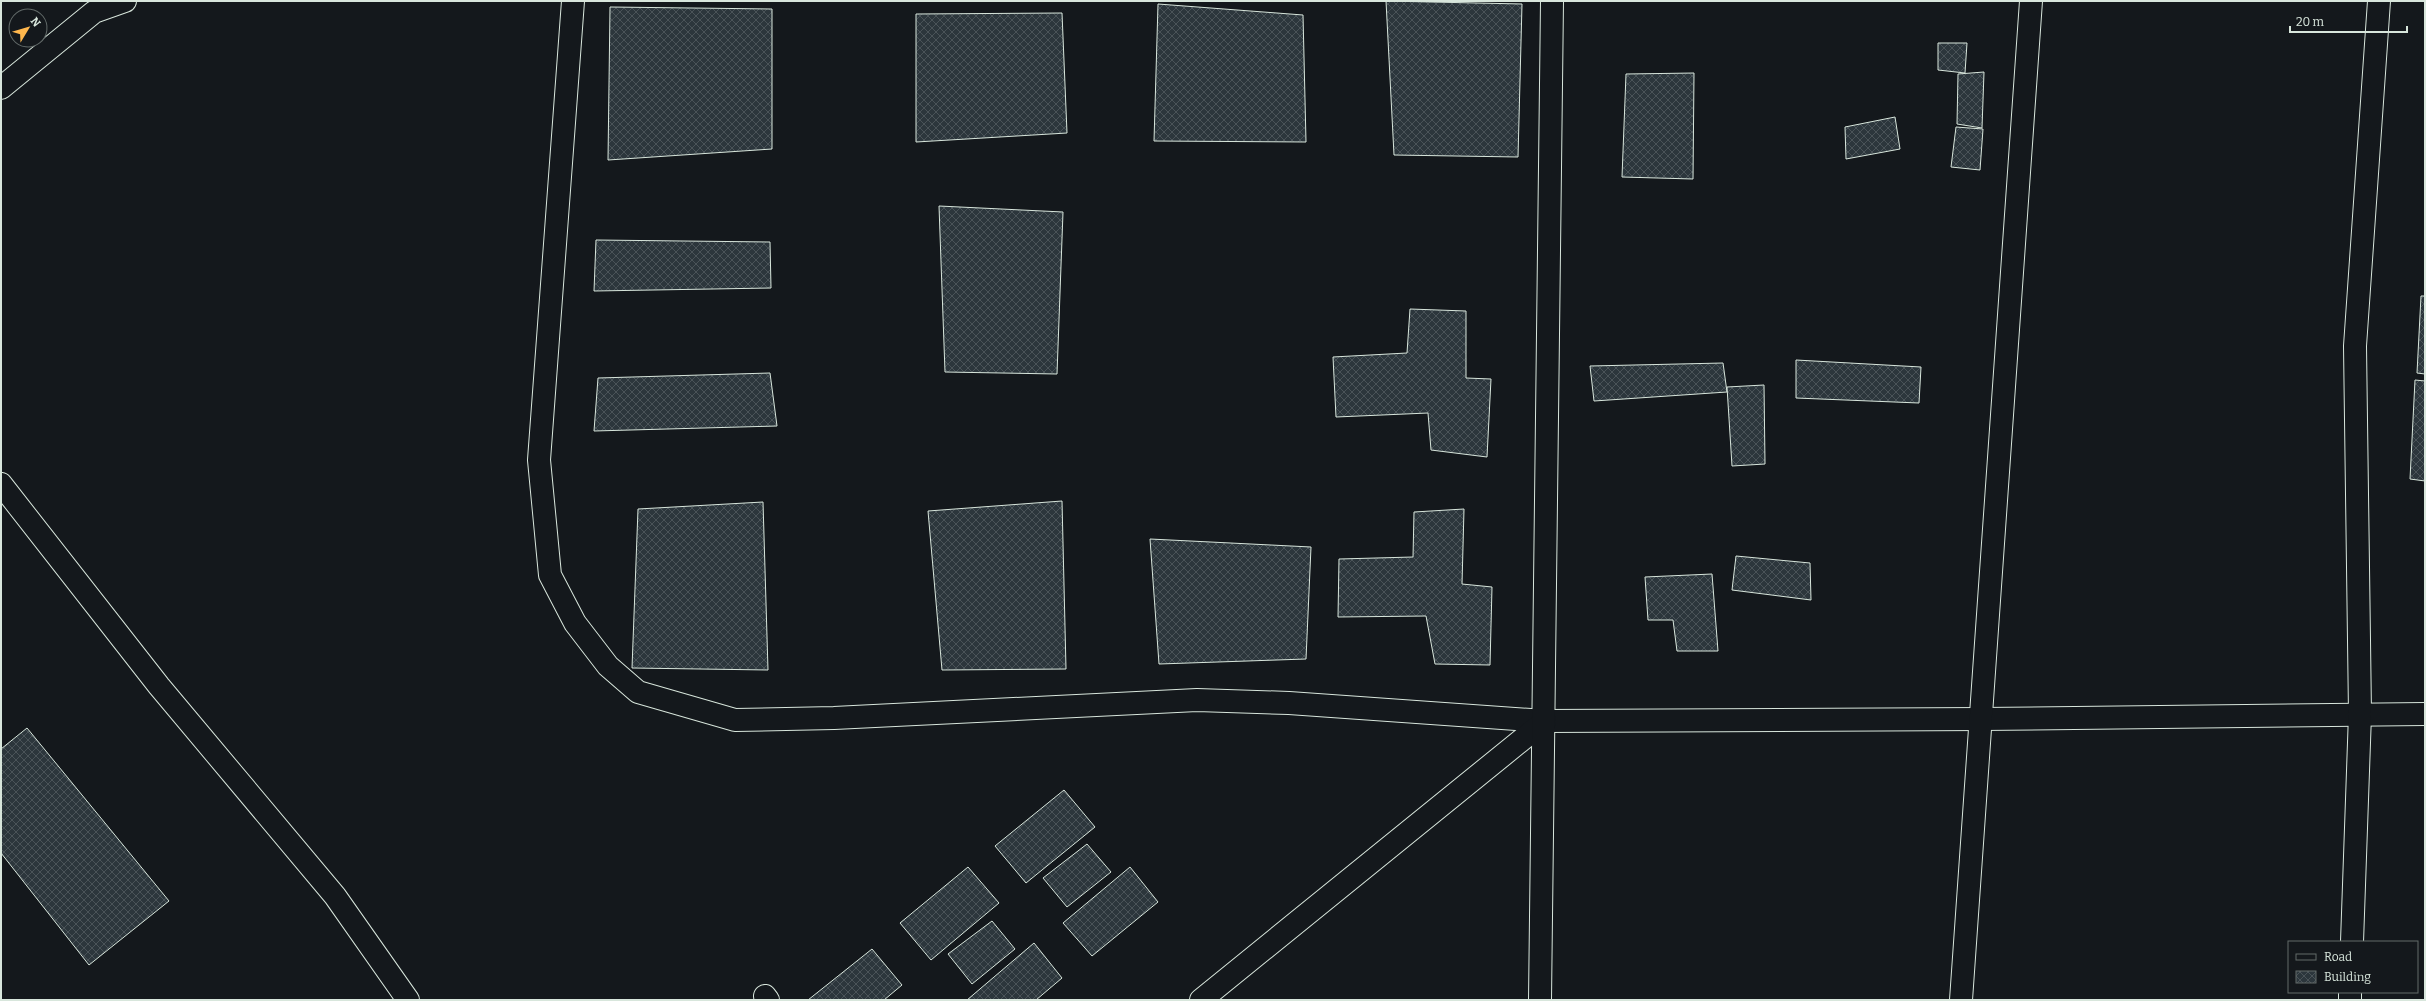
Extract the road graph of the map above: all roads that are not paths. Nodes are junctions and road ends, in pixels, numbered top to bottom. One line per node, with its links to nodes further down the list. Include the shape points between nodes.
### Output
1 (125, 1): 6 (street, via 94,12)
2 (573, 1): 11 (street, via 539,460 550,574 574,623 608,666 638,692 735,720 834,718 1197,700 1289,703)
3 (1552, 1): 11 (street)
4 (2031, 1): 10 (street)
5 (2379, 1): 8 (street, via 2355,346)
6 (1, 88)
7 (1, 484): 13 (street, via 159,686 336,896)
8 (2360, 714): 9 (street); 10 (street); 12 (street)
9 (2425, 714)
10 (1982, 719): 11 (street); 16 (street)
11 (1545, 721): 14 (street); 15 (street)
12 (2352, 941)
13 (408, 1000)
14 (1201, 1000)
15 (1540, 1000)
16 (1961, 1000)

